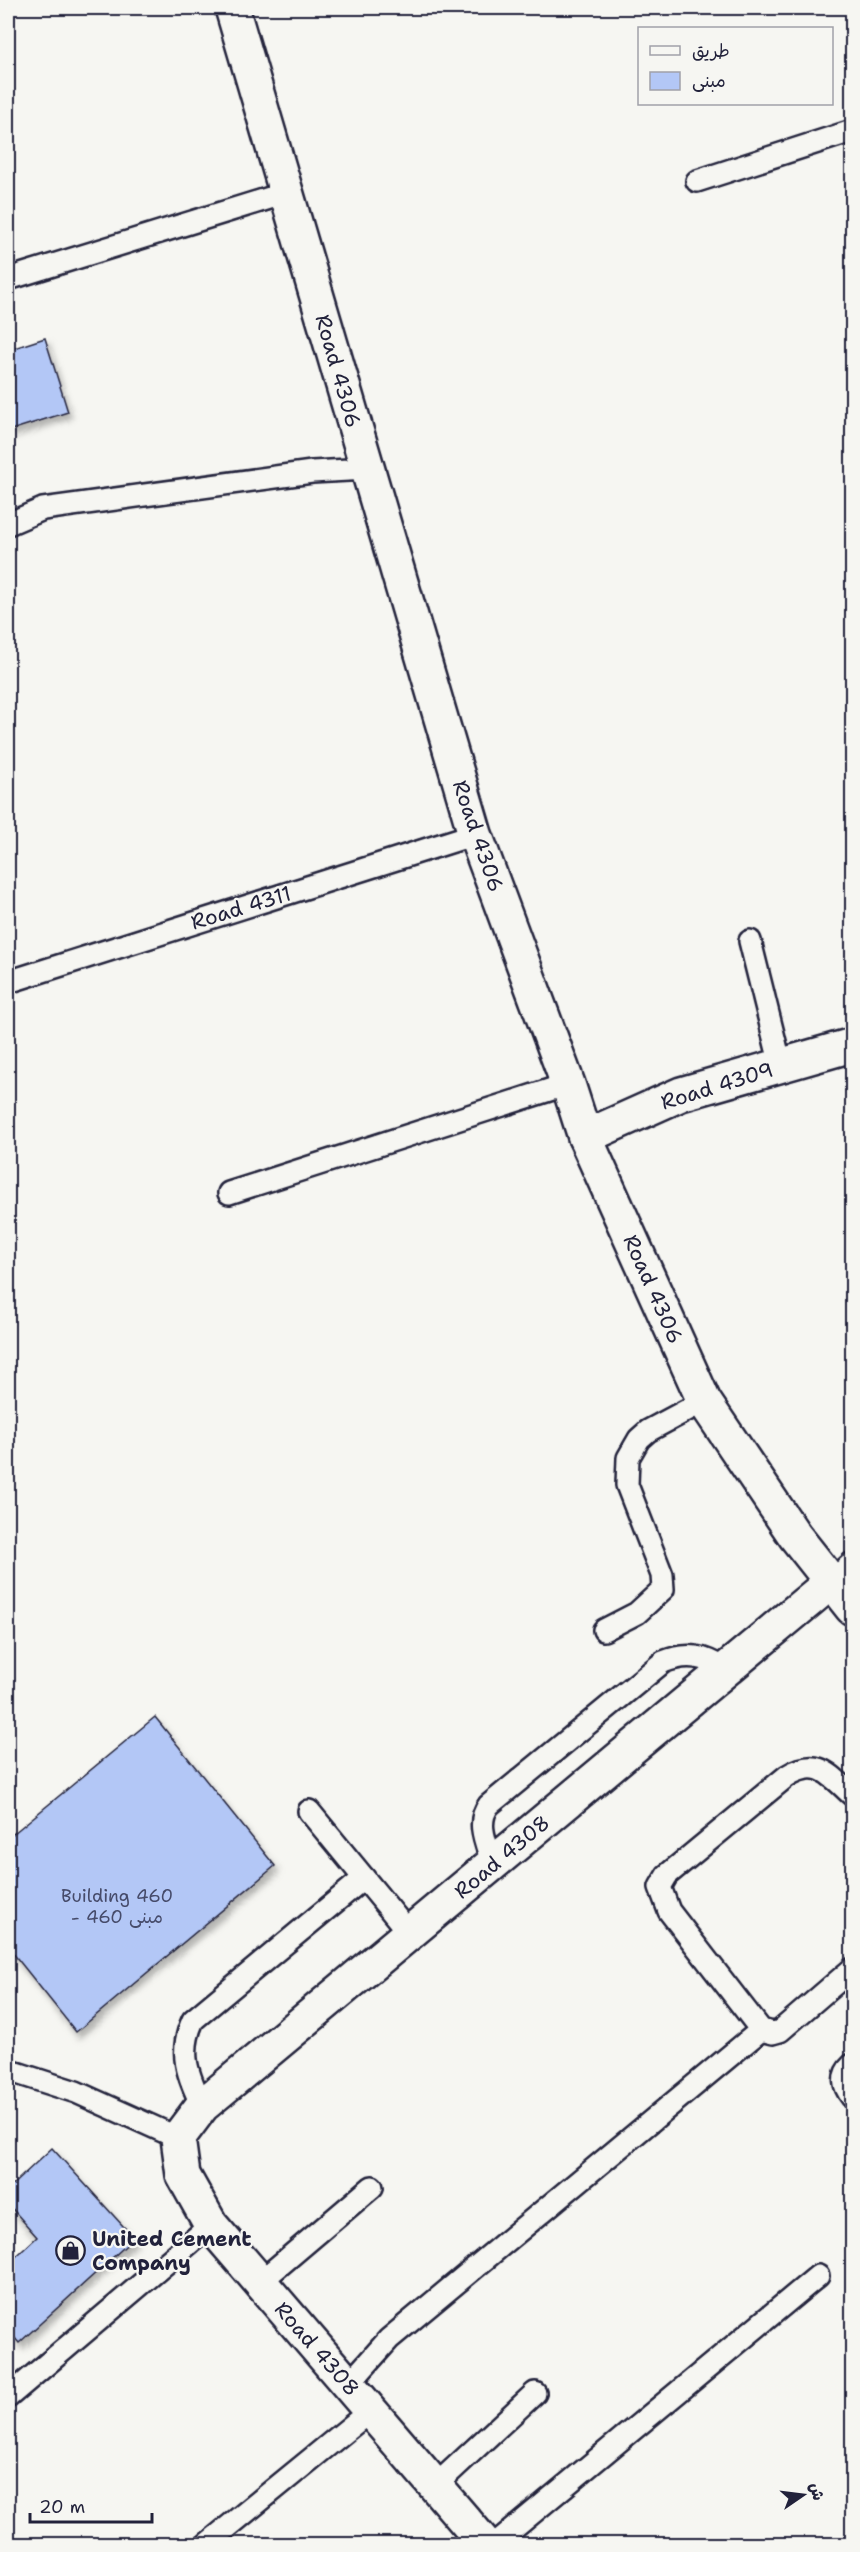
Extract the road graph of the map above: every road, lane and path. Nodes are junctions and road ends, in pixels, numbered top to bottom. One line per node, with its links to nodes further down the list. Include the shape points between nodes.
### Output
1 (232, 8): 4 (street, Road 4306)
2 (852, 131): 3 (lane)
3 (697, 181)
4 (286, 193): 5 (lane); 6 (street, Road 4306)
5 (8, 279)
6 (367, 469): 7 (lane, via 312,472 43,509); 8 (street, Road 4306)
7 (8, 524)
8 (475, 834): 10 (lane, Road 4311); 13 (street, Road 4306)
9 (750, 941): 12 (lane)
10 (8, 982)
11 (852, 1045): 12 (street, Road 4309)
12 (781, 1066): 14 (street, Road 4309, via 681,1094)
13 (568, 1084): 14 (street, Road 4306); 15 (lane)
14 (585, 1137): 16 (street, Road 4306)
15 (229, 1193)
16 (704, 1401): 17 (street, Road 4306, via 795,1536); 19 (lane, via 648,1431 628,1458 627,1485 662,1575 663,1589 637,1613)
17 (842, 1573): 18 (street, Road 4306); 20 (street, Road 4308)
18 (852, 1608)
19 (604, 1630)
20 (726, 1670): 23 (street, Road 4308); 23 (lane, via 697,1655 663,1662 489,1805 484,1812 482,1831)
21 (852, 1795): 27 (lane, via 826,1771 807,1766 798,1769 667,1875 660,1887 669,1911)
22 (309, 1811): 24 (lane)
23 (493, 1865): 25 (street, Road 4308)
24 (364, 1878): 25 (lane); 31 (lane, via 193,2020 185,2037 186,2056 189,2077)
25 (410, 1934): 31 (street, Road 4308)
26 (852, 1969): 27 (lane, via 780,2031 773,2034)
27 (761, 2030): 37 (lane, via 389,2339)
28 (852, 2065): 30 (lane, via 844,2082)
29 (8, 2073): 32 (lane, via 76,2092)
30 (852, 2097)
31 (202, 2106): 32 (street, Road 4308)
32 (178, 2138): 34 (street, Road 4308, via 183,2175)
33 (372, 2187): 36 (lane)
34 (211, 2225): 36 (street, Road 4308); 39 (lane)
35 (818, 2276): 44 (lane)
36 (260, 2282): 37 (street, Road 4308)
37 (348, 2385): 40 (street, Road 4308)
38 (535, 2393): 41 (lane)
39 (8, 2397)
40 (370, 2411): 41 (street, Road 4308); 42 (lane)
41 (435, 2486): 43 (street, Road 4308)
42 (207, 2544)
43 (485, 2544)
44 (495, 2544)

